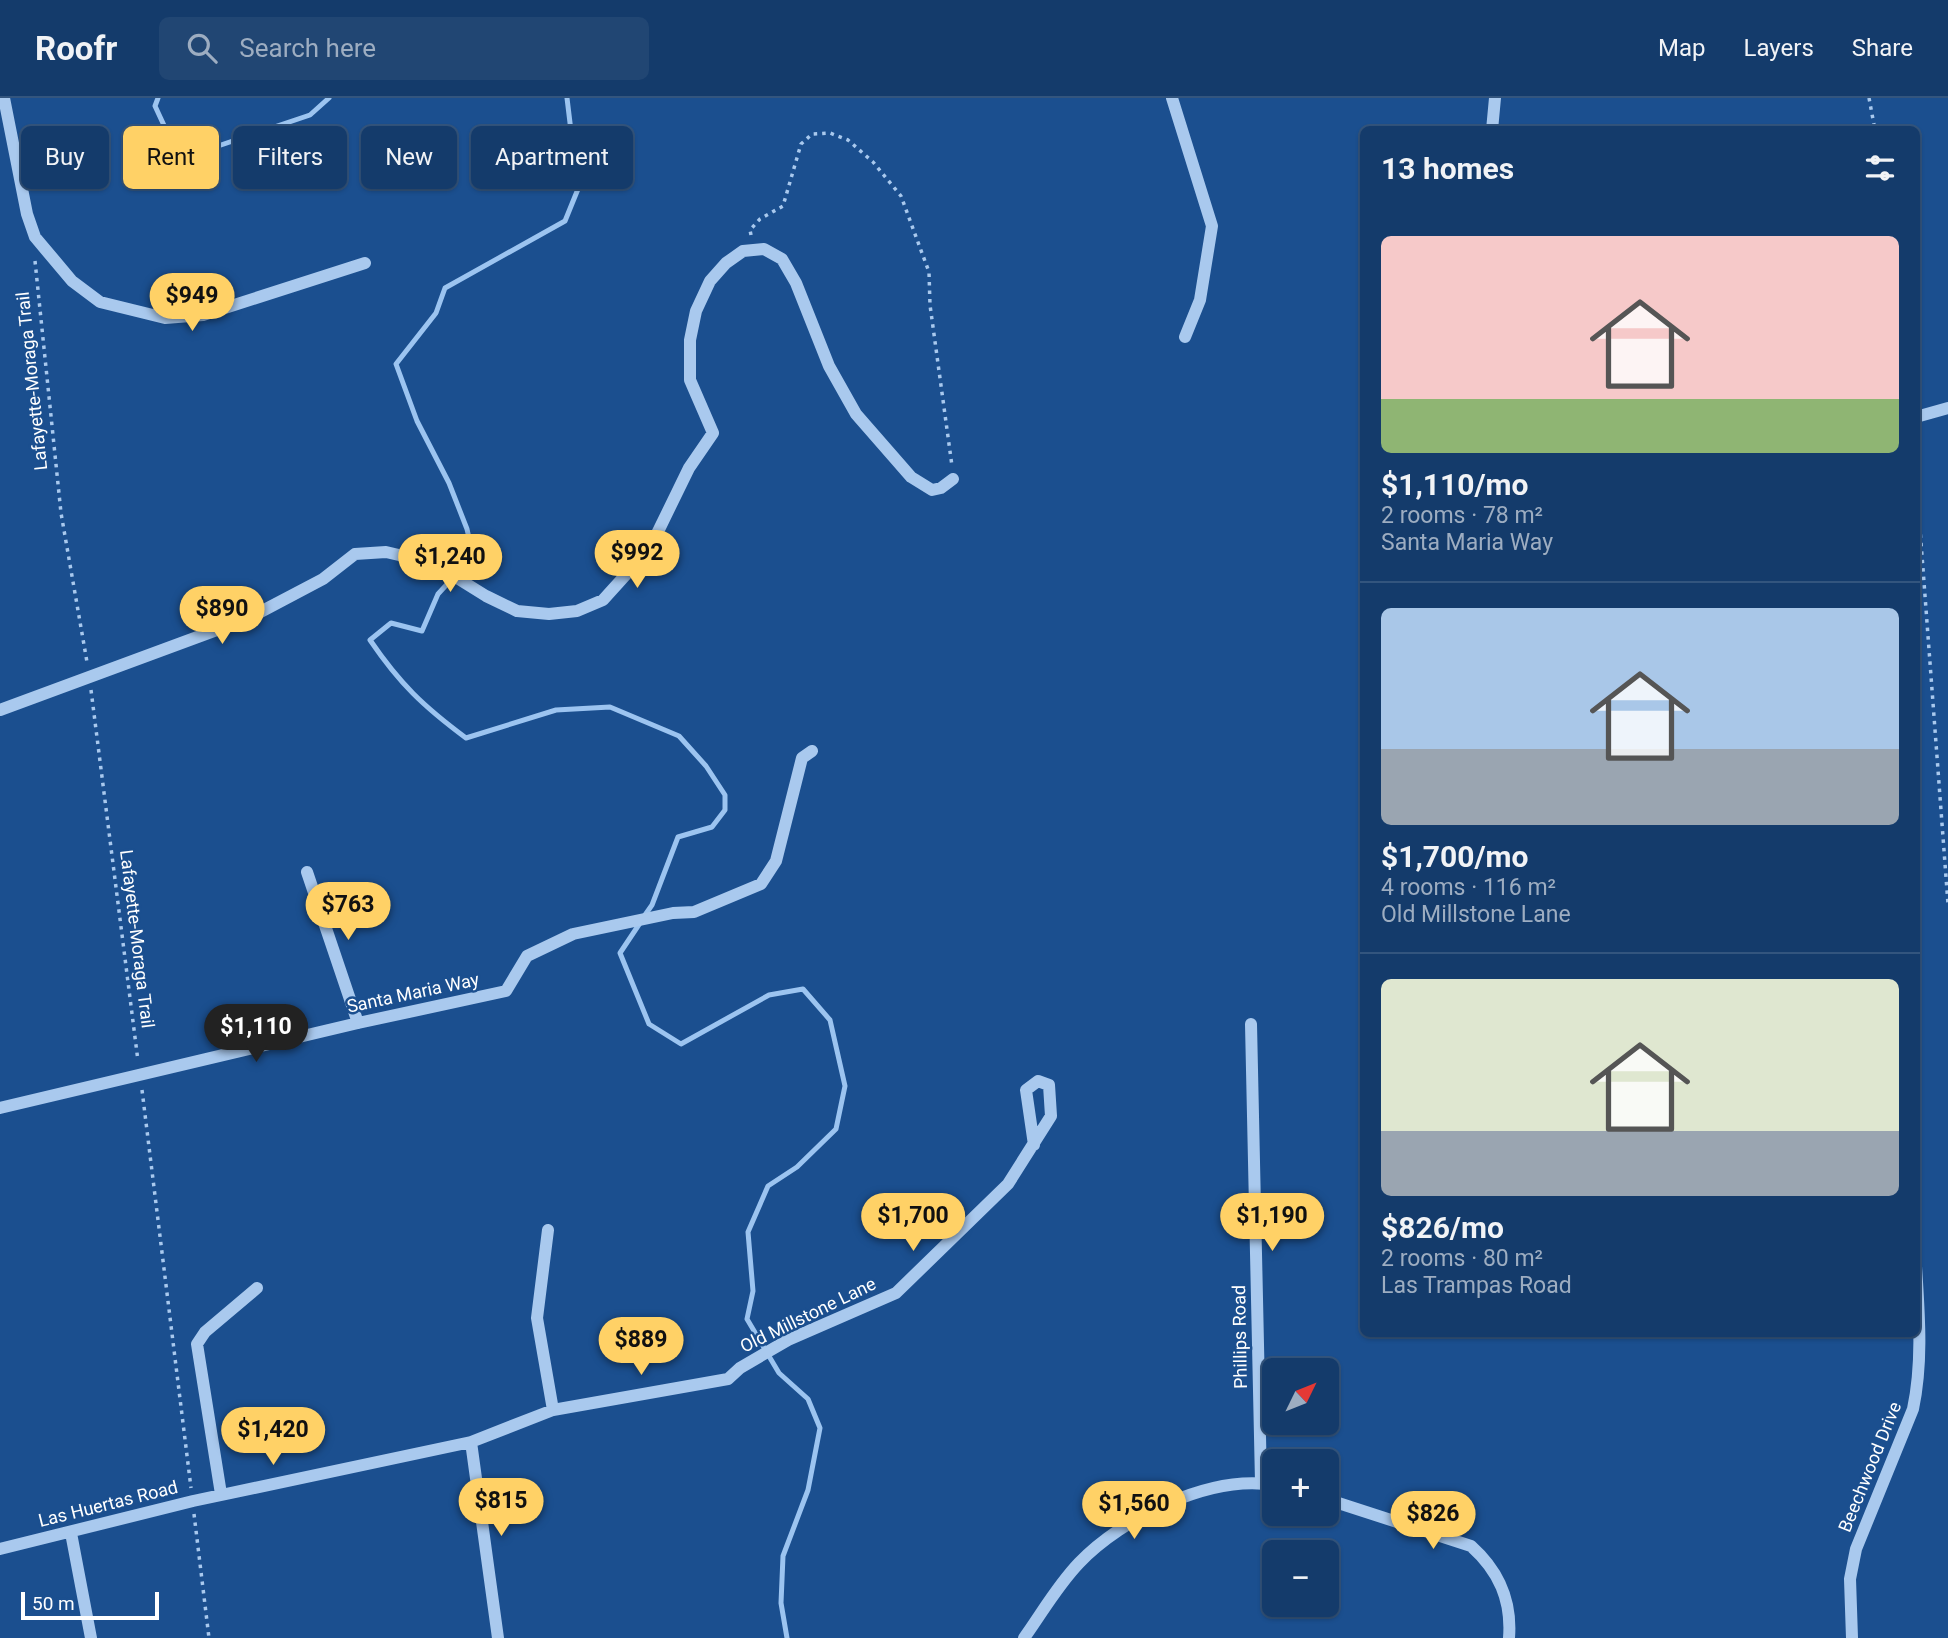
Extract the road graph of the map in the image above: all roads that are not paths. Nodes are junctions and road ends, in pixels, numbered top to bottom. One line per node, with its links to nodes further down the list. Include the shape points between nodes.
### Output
1 (4, 98): 5 (street, via 35,237 72,281 100,302 165,318 203,315)
2 (1172, 98): 6 (street, via 1212,226 1200,300)
3 (1495, 98): 4 (street)
4 (1492, 126)
5 (365, 263)
6 (1185, 337)
7 (1948, 408): 8 (street)
8 (1920, 416)
9 (953, 479): 10 (street, via 932,490 911,477 842,393 782,259 764,249 743,251 710,281 690,340 690,380 713,433 689,468 650,548 603,600 577,611 517,611 433,563 386,552 355,554 323,579 249,618)
10 (0, 710)
11 (812, 751): 13 (street, Santa Maria Way, via 802,758 776,861 761,884 694,912 573,934 527,956 506,991)
12 (307, 872): 13 (street)
13 (358, 1023): 15 (street, Santa Maria Way)
14 (1251, 1024): 22 (street, Phillips Road)
15 (0, 1108)
16 (1034, 1145): 20 (street, Old Millstone Lane, via 1008,1184 896,1293 788,1340 727,1379)
17 (548, 1230): 20 (street, via 537,1318)
18 (257, 1288): 24 (street, via 197,1344)
19 (1920, 1329): 32 (street, Beechwood Drive, via 1913,1409 1856,1549 1850,1579)
20 (553, 1410): 21 (street, Las Huertas Road)
21 (471, 1442): 24 (street, Las Huertas Road); 29 (street)
22 (1266, 1449)
23 (1262, 1483): 30 (street, via 1213,1488 1170,1502 1114,1533 1079,1563)
24 (222, 1494): 26 (street, Las Huertas Road)
25 (1339, 1503): 31 (street, via 1471,1546 1488,1561 1506,1594)
26 (71, 1533): 27 (street, Las Huertas Road); 28 (street)
27 (0, 1549)
28 (91, 1638)
29 (498, 1638)
30 (1024, 1638)
31 (1509, 1638)
32 (1852, 1638)

